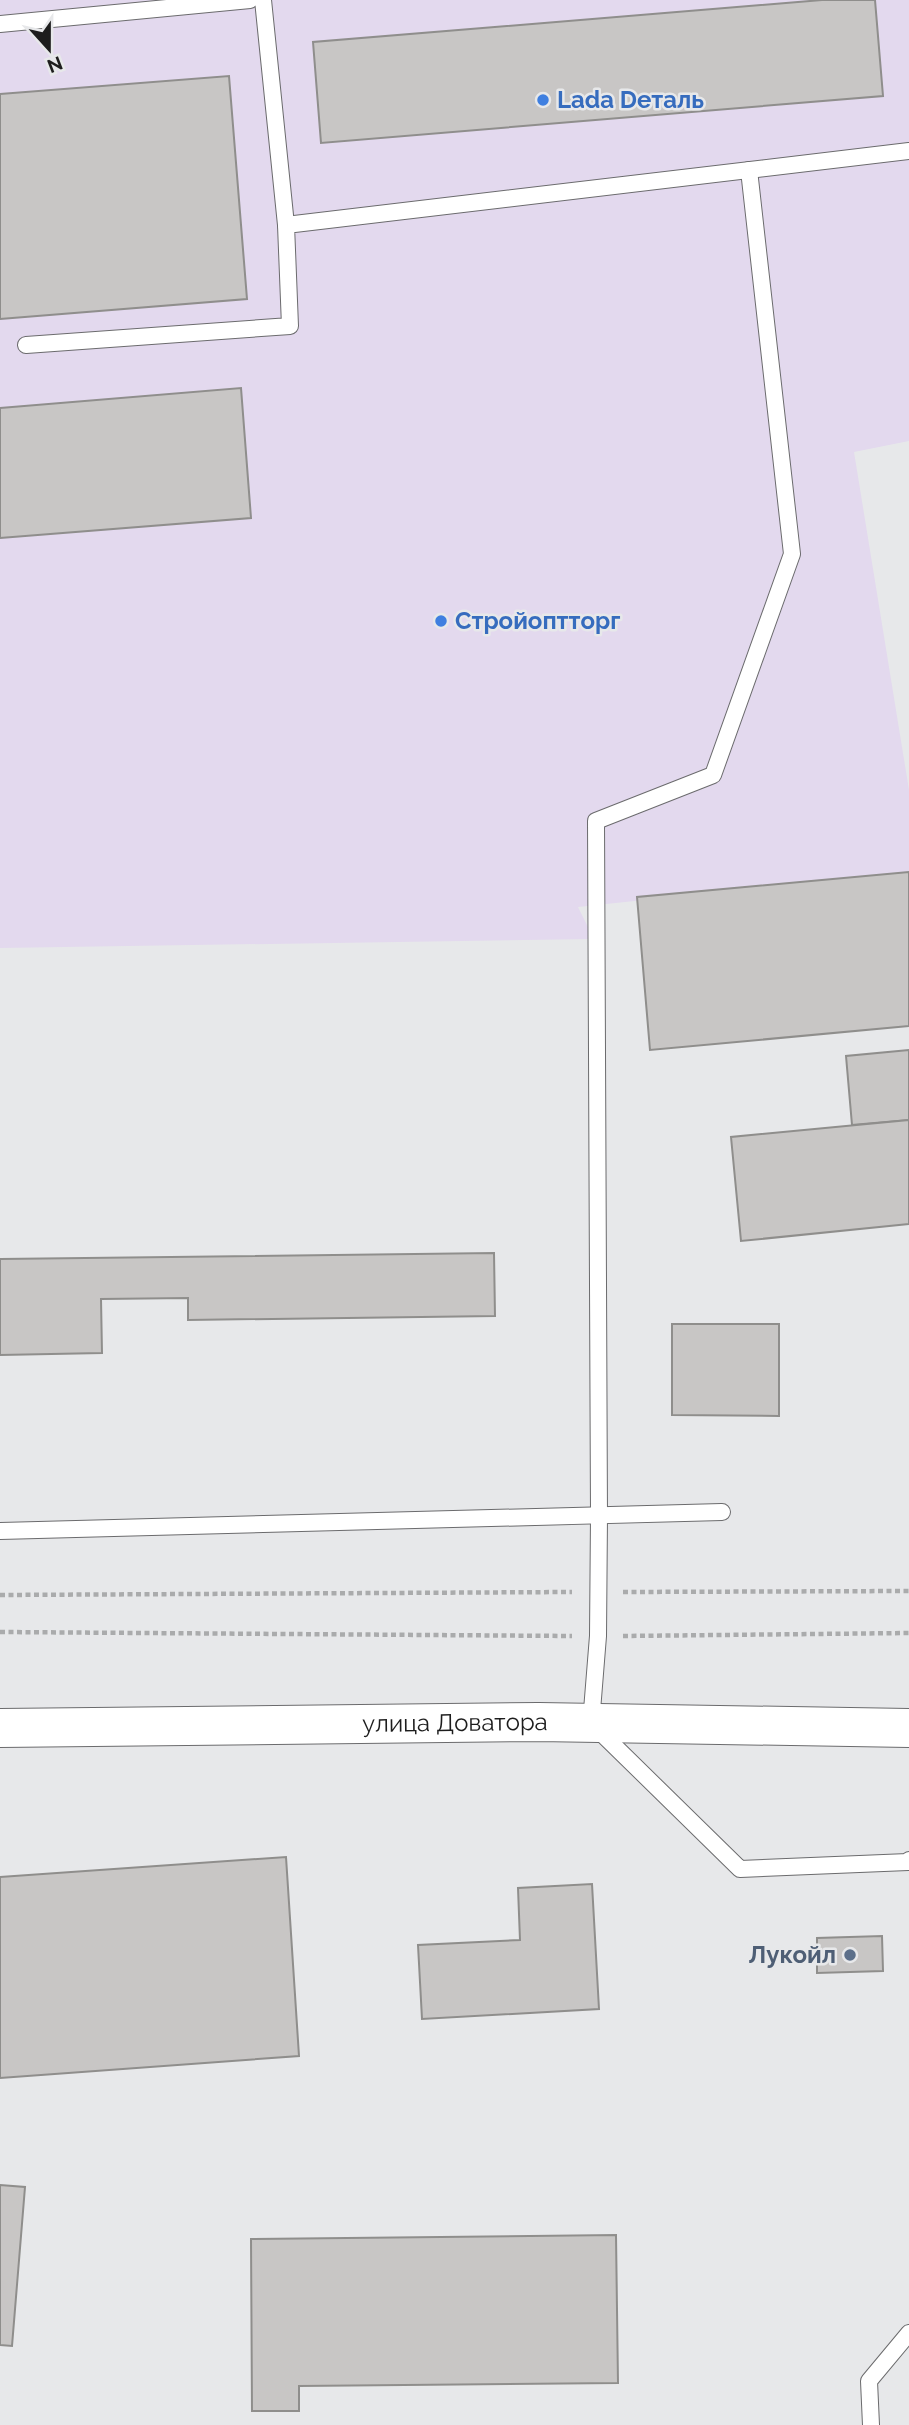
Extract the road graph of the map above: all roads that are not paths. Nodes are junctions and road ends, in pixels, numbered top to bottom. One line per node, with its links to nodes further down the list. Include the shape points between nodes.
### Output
1 (250, 0): 3 (lane)
2 (264, 0): 6 (lane)
3 (0, 24)
4 (909, 151): 5 (lane)
5 (749, 170): 6 (lane); 9 (lane, via 792,554 713,775 596,821)
6 (286, 225): 7 (lane, via 290,326)
7 (26, 345)
8 (722, 1512): 9 (lane)
9 (599, 1516): 10 (lane); 11 (lane, via 598,1636)
10 (0, 1531)
11 (591, 1723): 12 (main road, улица Доватора); 13 (main road, улица Доватора); 14 (lane, via 740,1869)
12 (0, 1728)
13 (909, 1728)
14 (909, 1860)
15 (909, 2333): 16 (lane, via 869,2381)
16 (871, 2425)

